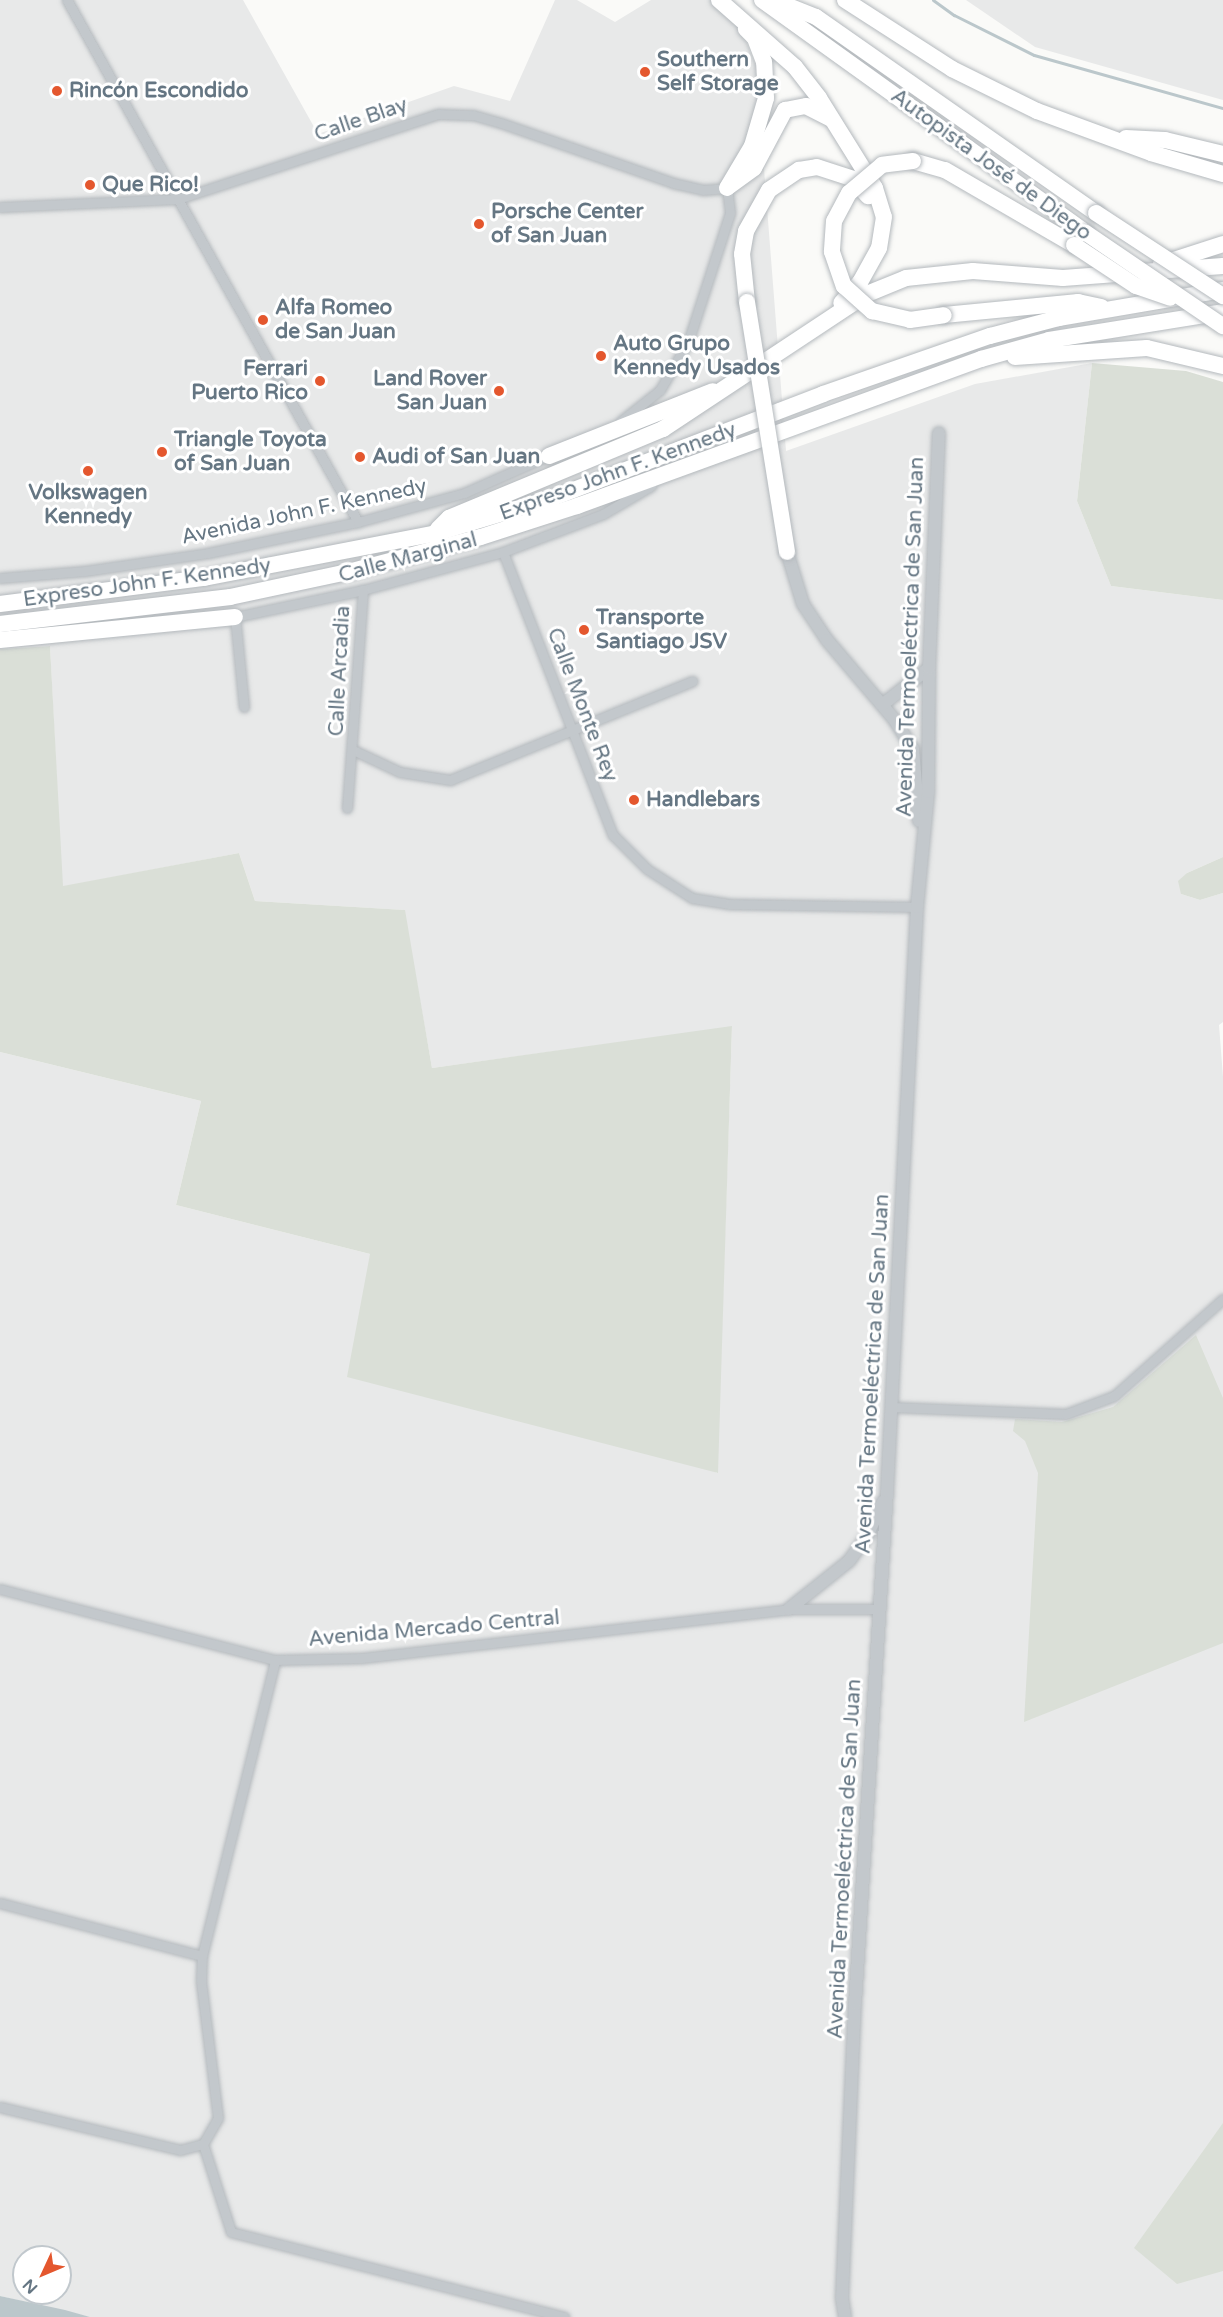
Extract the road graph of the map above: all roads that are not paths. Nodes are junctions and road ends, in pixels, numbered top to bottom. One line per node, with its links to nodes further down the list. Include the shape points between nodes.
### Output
1 (67, 0): 11 (street)
2 (718, 0): 6 (highway, via 795,67); 10 (highway, via 754,38 766,80 766,98 752,146)
3 (762, 0): 13 (highway, Autopista José de Diego)
4 (773, 0): 19 (highway, bridge, via 816,17 1096,213)
5 (845, 0): 7 (highway, via 952,69 1037,111)
6 (833, 120): 10 (highway, via 806,106 785,110 754,168); 15 (highway, via 881,202 884,218)
7 (1106, 137): 8 (highway, via 1165,140); 9 (highway)
8 (1223, 153)
9 (1223, 174)
10 (727, 188): 11 (street, Calle Blay, via 702,190 673,183 501,123 473,115 438,114); 28 (street, Avenida John F. Kennedy, via 730,213 718,259 688,342 670,378 640,409)
11 (178, 199): 12 (street, Calle Blay); 30 (street)
12 (0, 207)
13 (1080, 239): 20 (highway, bridge, via 945,170 913,161 882,165 849,193 834,221 832,252 844,286 872,311 910,320 1078,302); 23 (highway, Autopista José de Diego, bridge)
14 (1223, 244): 17 (highway)
15 (879, 248): 22 (highway, via 860,282); 33 (highway, bridge, via 879,224 866,192 853,179 834,171 817,167 799,170 769,190 750,217 742,254 747,302)
16 (1223, 266): 17 (highway)
17 (1134, 273): 22 (highway, via 1063,278 973,271 925,274 867,294)
18 (1223, 290): 20 (highway, Expreso John F. Kennedy)
19 (1223, 296)
20 (1107, 309): 31 (highway, Expreso John F. Kennedy, via 990,336 823,394 550,499)
21 (1223, 312): 24 (highway, Expreso John F. Kennedy, via 1049,340)
22 (824, 321): 26 (highway)
23 (1223, 326)
24 (981, 359): 25 (highway, via 1147,348); 29 (highway, Expreso John F. Kennedy)
25 (1223, 366)
26 (730, 386): 28 (highway); 31 (highway, via 663,429 449,518)
27 (939, 433): 40 (street, Avenida Termoeléctrica de San Juan)
28 (549, 456): 30 (street, Avenida John F. Kennedy, via 464,493)
29 (681, 468): 32 (street, Calle Marginal, via 603,514); 38 (highway, Expreso John F. Kennedy, via 481,537 352,571 230,597)
30 (358, 522): 34 (street, Avenida John F. Kennedy, via 211,552 85,571)
31 (433, 534): 36 (highway, Expreso John F. Kennedy, via 204,578)
32 (502, 552): 35 (street, Calle Marginal); 44 (street, Calle Monte Rey)
33 (787, 552): 42 (street, via 803,604 827,640)
34 (0, 578)
35 (363, 590): 37 (street, Calle Marginal); 45 (street, Calle Arcadia)
36 (0, 604)
37 (235, 617): 39 (highway); 43 (street)
38 (0, 624)
39 (0, 640)
40 (929, 668): 42 (street); 47 (street, Avenida Termoeléctrica de San Juan, via 928,792)
41 (693, 681): 44 (street, Calle Arcadia)
42 (882, 705): 47 (street, via 913,749)
43 (244, 707)
44 (574, 731): 45 (street, Calle Arcadia, via 450,780 400,772); 48 (street, Calle Monte Rey, via 613,835 664,883 692,898 730,904)
45 (353, 750): 46 (street)
46 (347, 808)
47 (921, 843): 48 (street, Avenida Termoeléctrica de San Juan)
48 (917, 907): 50 (street, Avenida Termoeléctrica de San Juan)
49 (1223, 1299): 50 (street, via 1114,1396 1066,1414)
50 (891, 1407): 51 (street, Avenida Termoeléctrica de San Juan)
51 (887, 1491): 53 (street, via 867,1536 849,1562); 54 (street, Avenida Termoeléctrica de San Juan)
52 (0, 1588): 55 (street, Avenida Mercado Central)
53 (789, 1609): 54 (street, Avenida Mercado Central); 55 (street, Avenida Mercado Central, via 362,1658)
54 (879, 1609): 61 (street, Avenida Termoeléctrica de San Juan, via 855,2004 842,2298)
55 (275, 1660): 57 (street)
56 (0, 1902): 57 (street)
57 (202, 1956): 59 (street, via 201,1981 218,2118)
58 (0, 2107): 59 (street, via 180,2150)
59 (203, 2144): 60 (street, via 231,2232)
60 (564, 2317)
61 (845, 2317)

